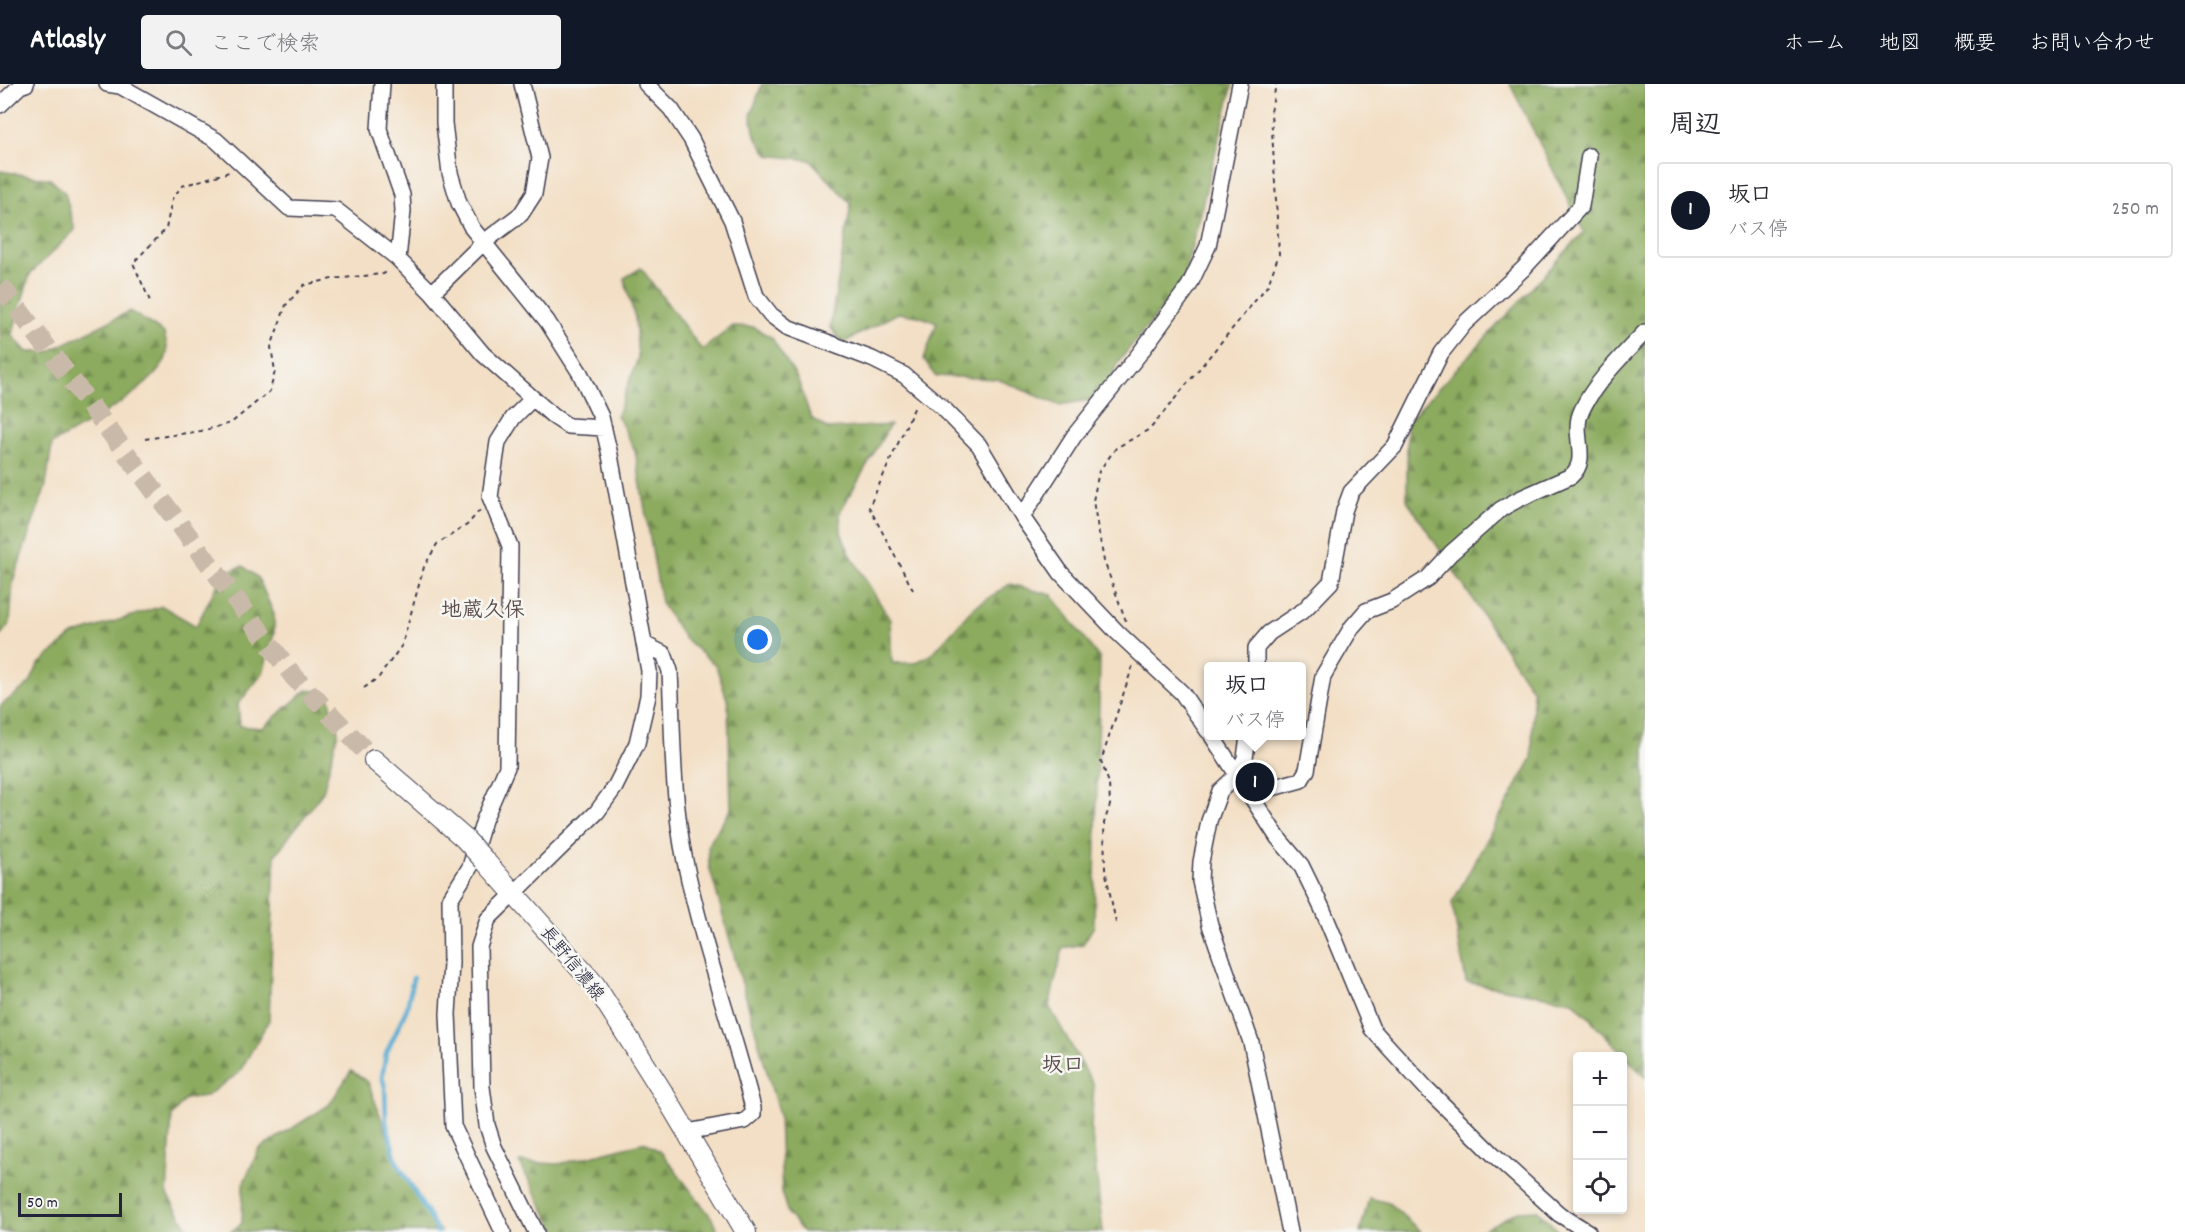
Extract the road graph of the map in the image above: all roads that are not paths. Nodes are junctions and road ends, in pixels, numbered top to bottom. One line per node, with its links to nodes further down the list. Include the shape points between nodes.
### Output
1 (26, 84): 8 (street)
2 (107, 84): 11 (street, via 120,86 216,140 289,208 336,210)
3 (382, 84): 11 (street, via 379,129 402,195)
4 (444, 84): 10 (street, via 450,173 459,203)
5 (522, 84): 10 (street, via 540,158 534,194 521,214)
6 (646, 84): 16 (street, via 671,108 691,139 732,221 756,296 771,315 787,327 904,375 979,446)
7 (1240, 84): 16 (street, via 1208,246 1189,286 1074,436)
8 (0, 105)
9 (1589, 156): 18 (street, via 1581,206 1441,352 1395,446 1352,492 1344,511 1330,582 1304,610 1269,633 1256,648)
10 (484, 242): 12 (street); 15 (street, via 547,321 580,374)
11 (400, 262): 12 (street)
12 (432, 293): 14 (street, via 483,354)
13 (1645, 332): 24 (street, via 1588,399 1579,419 1577,471 1501,509 1428,578 1392,601 1366,611 1323,676 1307,770 1301,780)
14 (532, 398): 15 (street, via 568,426); 27 (street, via 498,442 490,497 510,546 507,767 484,820 470,867 450,899 452,963 448,1014 453,1126)
15 (604, 428): 17 (street)
16 (1022, 517): 19 (street, via 1061,573 1182,693)
17 (644, 644): 25 (street, via 648,696 638,743 628,764 597,812); 26 (street, via 664,654 670,671 676,800 685,861 753,1107 753,1114 745,1121)
18 (1256, 662)
19 (1204, 724)
20 (1215, 740): 23 (street)
21 (1247, 740): 23 (street)
22 (374, 760): 25 (main road, 長野信濃線, bridge, via 465,839)
23 (1238, 774): 24 (street); 30 (street, via 1220,791 1209,821 1200,881 1210,925 1251,1042)
24 (1250, 794): 31 (street, via 1301,865 1372,1029 1493,1154 1559,1214)
25 (514, 894): 26 (main road, 長野信濃線, via 595,985); 28 (street, via 488,919 479,947 482,1087 494,1148)
26 (687, 1132): 29 (main road, 長野信濃線)
27 (503, 1232)
28 (536, 1232)
29 (746, 1232)
30 (1290, 1232)
31 (1587, 1232)

